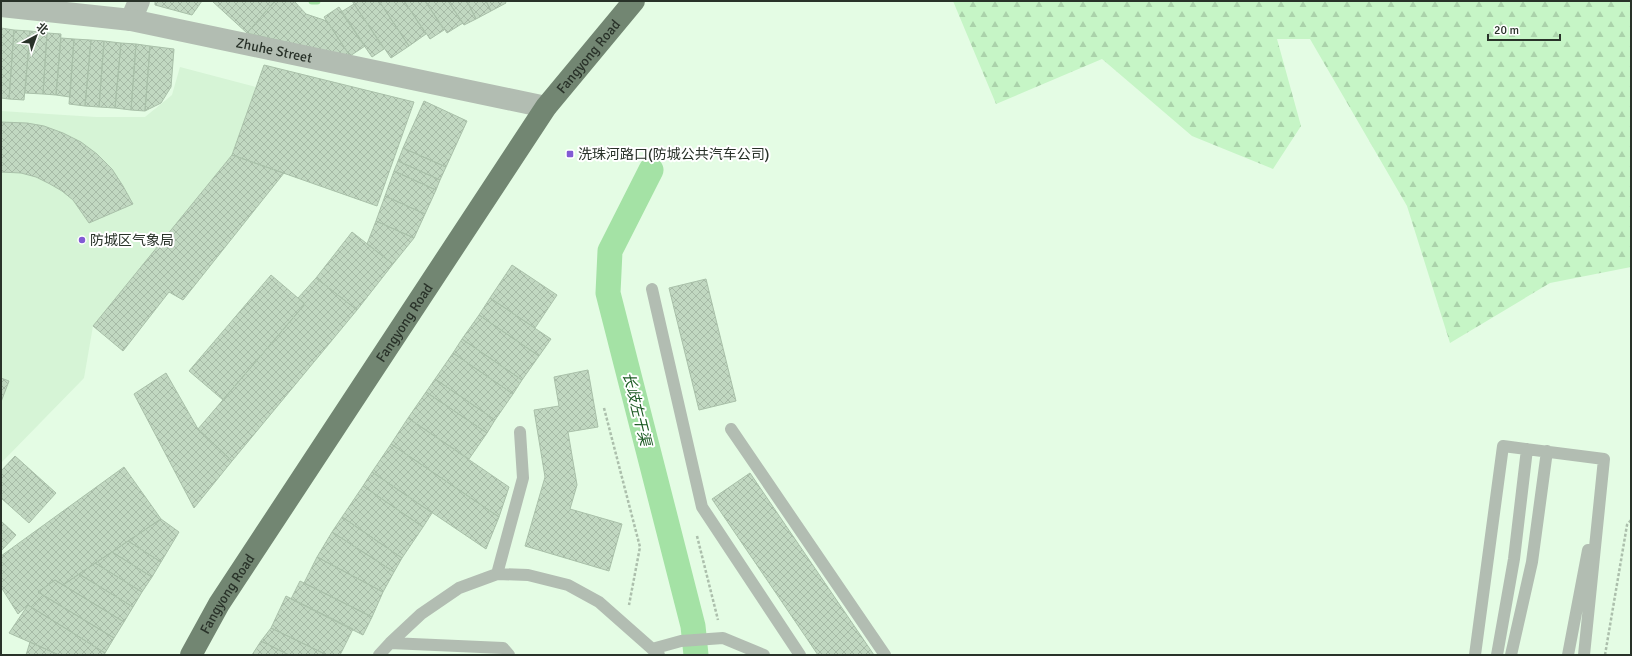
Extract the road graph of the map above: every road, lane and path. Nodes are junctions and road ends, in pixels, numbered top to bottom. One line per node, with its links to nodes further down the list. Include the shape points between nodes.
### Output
1 (634, 1): 4 (highway, Fangyong Road)
2 (1, 6): 3 (street, Zhuhe Street)
3 (135, 10): 4 (street, Zhuhe Street)
4 (546, 107): 19 (highway, Fangyong Road, via 219,604)
5 (652, 289): 12 (lane)
6 (604, 408): 15 (path, via 640,547)
7 (731, 429): 24 (lane)
8 (520, 432): 14 (lane, via 523,478)
9 (1527, 449): 10 (lane); 25 (lane, via 1503,446); 26 (lane, via 1514,559)
10 (1547, 451): 11 (lane); 27 (lane, via 1532,562)
11 (1604, 459): 28 (lane); 29 (lane)
12 (702, 507): 16 (path, via 695,527); 23 (lane)
13 (1631, 520): 30 (path, via 1627,525)
14 (497, 574): 15 (lane, via 528,575 568,586 599,602); 17 (lane, via 459,588 421,614)
15 (626, 625): 18 (lane)
16 (723, 638): 18 (lane, via 681,641); 22 (lane)
17 (390, 643): 20 (lane); 21 (lane, via 504,648)
18 (656, 652)
19 (191, 655)
20 (379, 655)
21 (509, 655)
22 (764, 655)
23 (800, 655)
24 (885, 655)
25 (1476, 655)
26 (1497, 655)
27 (1511, 655)
28 (1568, 655)
29 (1584, 655)
30 (1605, 655)

